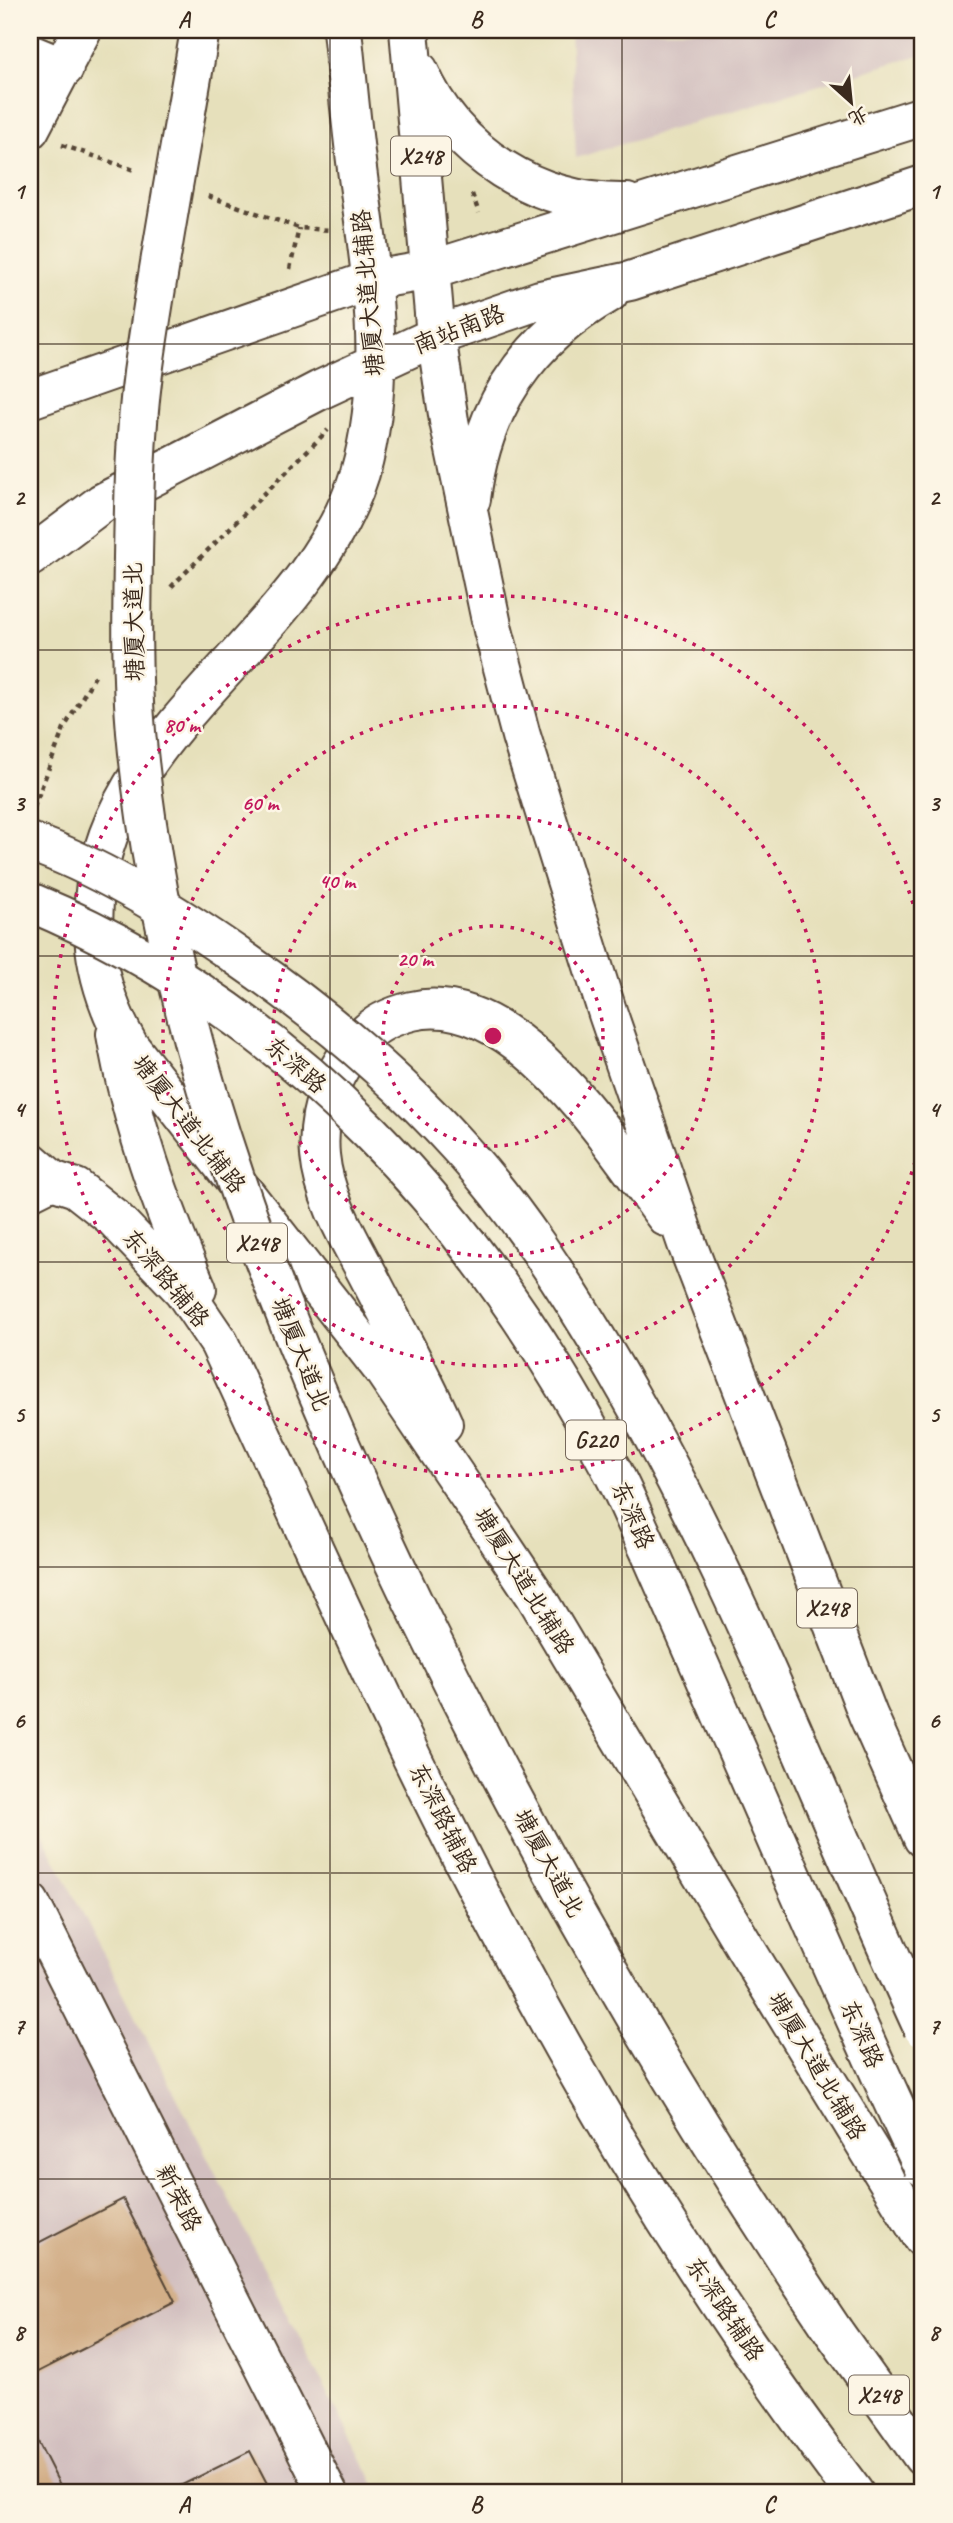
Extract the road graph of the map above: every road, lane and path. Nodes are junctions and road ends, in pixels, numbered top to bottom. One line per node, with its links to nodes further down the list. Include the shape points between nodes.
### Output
1 (82, 30): 5 (main road)
2 (200, 30): 32 (main road, 塘厦大道北 / X248, bridge, via 142,379 132,617 136,728 163,921 219,1138 299,1353 465,1709 610,1972 772,2239)
3 (342, 30): 13 (main road, 塘厦大道北辅路)
4 (409, 36): 9 (main road, via 433,99 485,159 516,176 580,198); 11 (main road, X248)
5 (47, 61): 7 (main road)
6 (923, 116): 9 (main road)
7 (30, 129)
8 (923, 184): 14 (main road, 南站南路)
9 (647, 202): 11 (main road)
10 (299, 228): 12 (path)
11 (431, 270): 13 (main road); 15 (main road, X248)
12 (289, 275)
13 (372, 280): 16 (main road, 塘厦大道北辅路); 17 (main road)
14 (631, 281): 15 (main road, 南站南路, via 540,300); 18 (main road, via 552,331 520,365 481,450)
15 (436, 335): 16 (main road, 南站南路); 18 (main road, X248)
16 (377, 362): 19 (main road, 南站南路, via 102,503); 22 (main road, 塘厦大道北辅路, via 370,430 344,513 283,604 137,777 97,867 92,914 97,968)
17 (30, 399)
18 (468, 522): 24 (main road, X248, via 496,644 552,840)
19 (30, 557)
20 (30, 842): 29 (main road, G220, bridge, via 190,923 283,988 342,1033 398,1086 459,1147 503,1202 581,1313 663,1451 779,1695)
21 (30, 902): 30 (main road, 东深路 / G220, bridge, via 72,919 151,963 251,1027 306,1072 424,1189 507,1295 612,1469)
22 (113, 1018): 25 (main road, via 129,1105 170,1226); 26 (main road, 塘厦大道北辅路, via 186,1122 384,1371)
23 (37, 1177): 25 (main road, 东深路辅路, via 76,1188 114,1218 183,1290)
24 (687, 1244): 26 (main road, via 545,1066 488,1020 455,1009 426,1008 399,1014 371,1029 350,1050 324,1106 319,1133 325,1182 352,1246 433,1402); 27 (main road, X248, via 868,1715)
25 (219, 1343): 34 (main road, 东深路辅路, via 392,1715 524,1975 644,2186)
26 (479, 1511): 31 (main road, 塘厦大道北辅路, via 535,1595)
27 (923, 1838)
28 (30, 1903): 33 (main road, 新荣路)
29 (923, 2028)
30 (923, 2167)
31 (923, 2238)
32 (923, 2457)
33 (328, 2493)
34 (854, 2493)

